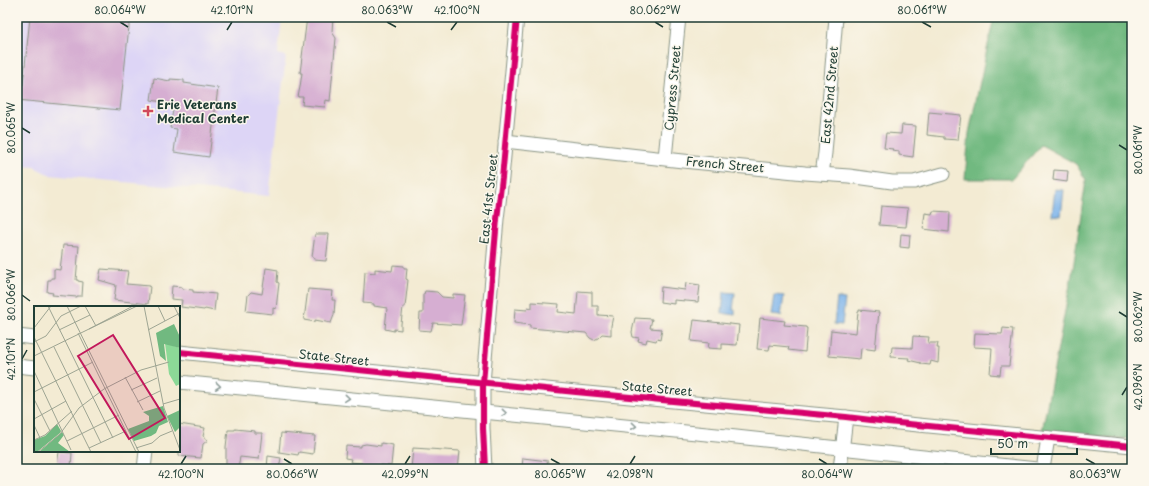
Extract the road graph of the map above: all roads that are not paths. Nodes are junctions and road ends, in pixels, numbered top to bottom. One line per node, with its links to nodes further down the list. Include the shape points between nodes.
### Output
1 (517, 17): 4 (street, East 41st Street)
2 (679, 17): 5 (street, Cypress Street)
3 (836, 17): 6 (street, East 42nd Street)
4 (506, 141): 5 (street, French Street); 14 (street, East 41st Street, via 496,219)
5 (665, 158): 6 (street, French Street)
6 (822, 174): 7 (street, French Street, via 892,182 914,182)
7 (943, 174)
8 (17, 336): 9 (street)
9 (34, 338)
10 (180, 352): 14 (street, State Street)
11 (17, 366): 12 (street)
12 (34, 368)
13 (180, 382): 15 (street, one-way to 15)
14 (483, 383): 15 (street, East 41st Street); 16 (street, State Street)
15 (483, 411): 19 (street, one-way to 19); 22 (street, East 41st Street)
16 (846, 417): 17 (street, State Street); 19 (street)
17 (1048, 438): 18 (street, State Street); 25 (street)
18 (1132, 446)
19 (843, 448): 23 (street); 24 (street)
20 (146, 452): 21 (street)
21 (144, 469)
22 (485, 469)
23 (840, 469)
24 (1036, 469)
25 (1043, 469)

